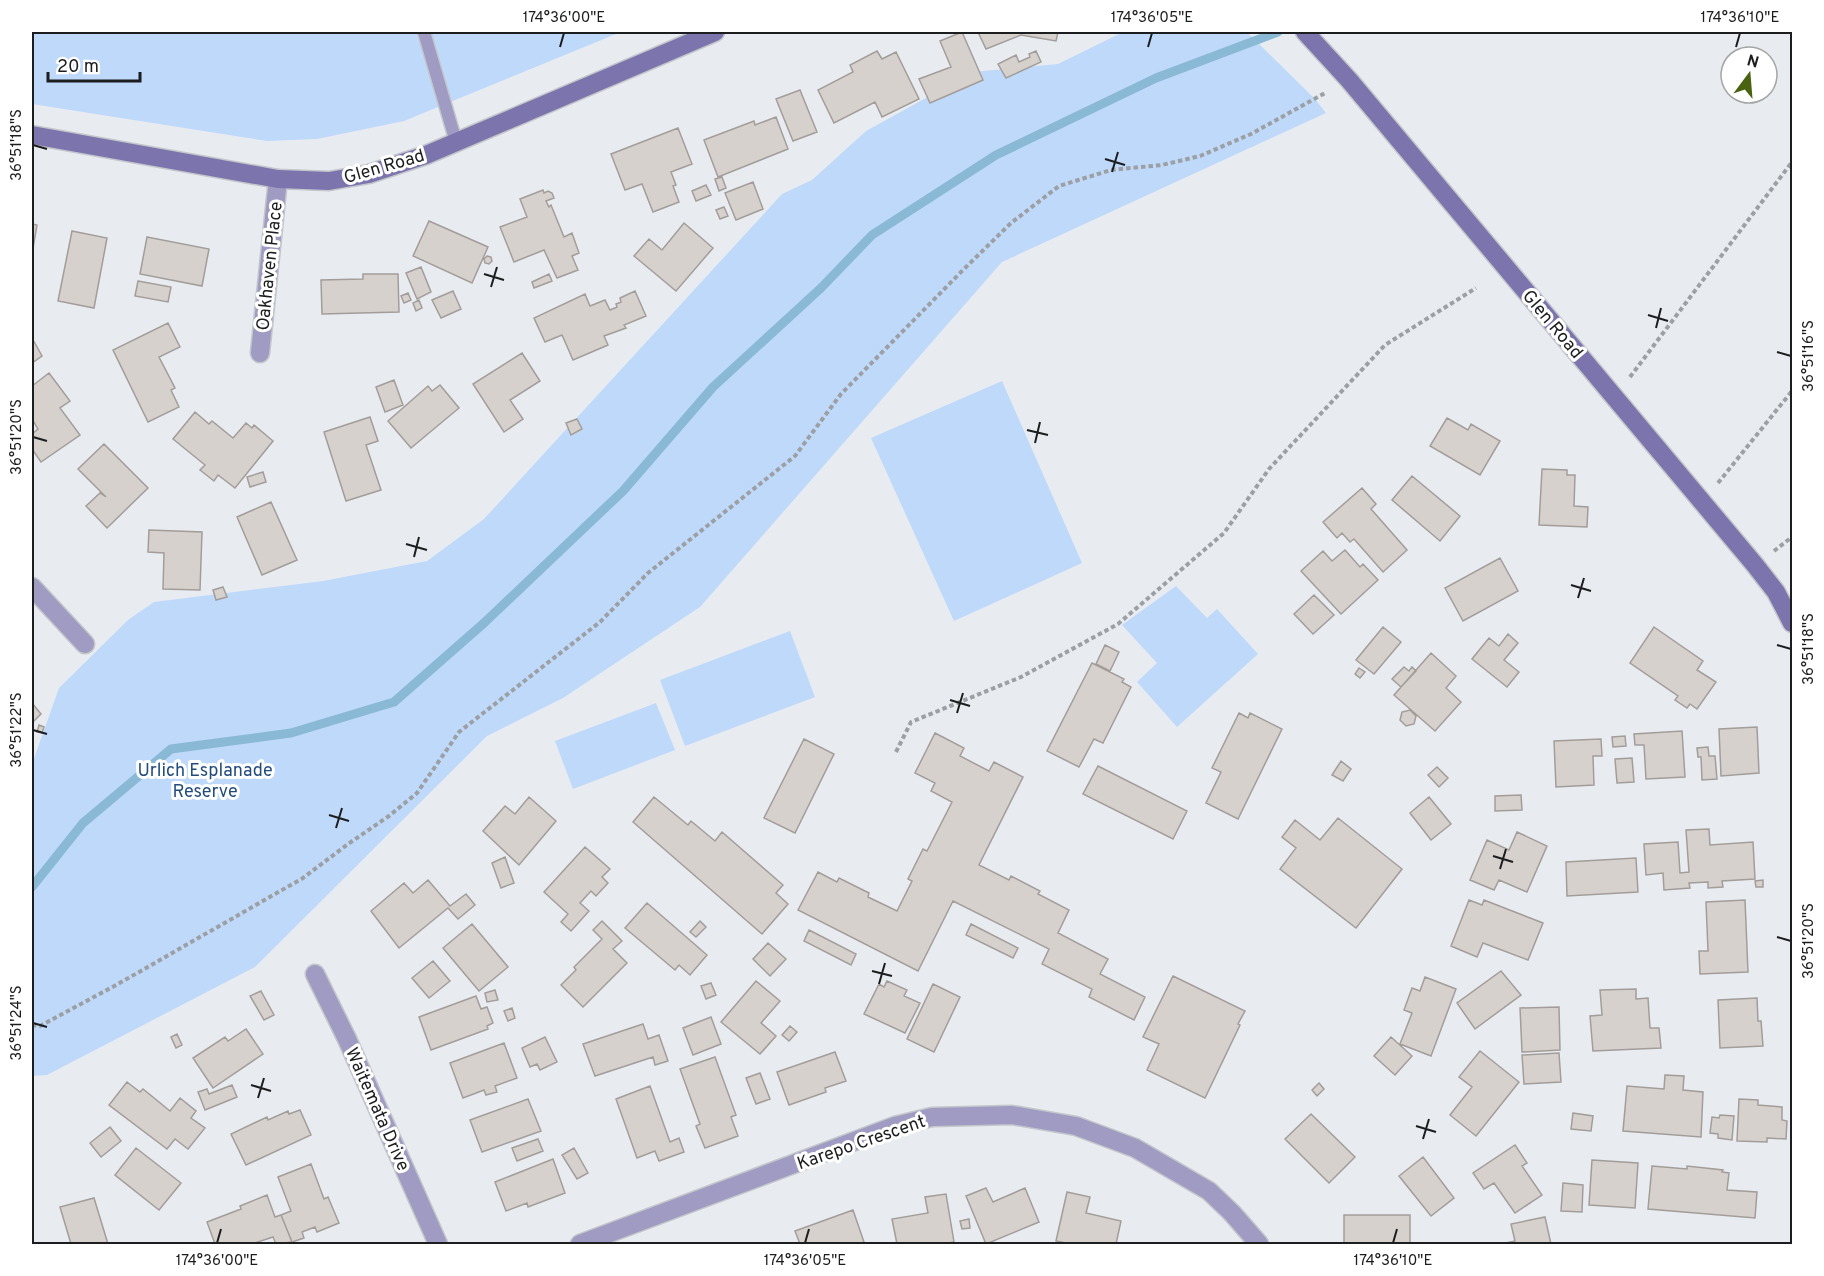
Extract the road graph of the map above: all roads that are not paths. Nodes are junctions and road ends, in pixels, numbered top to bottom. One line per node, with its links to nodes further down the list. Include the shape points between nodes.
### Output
1 (424, 32): 5 (lane)
2 (715, 32): 5 (street, Glen Road)
3 (1305, 32): 9 (street, Glen Road, via 1703,503 1776,592)
4 (32, 135): 6 (street, Glen Road)
5 (456, 142): 6 (street, Glen Road, via 369,174 329,181)
6 (278, 179): 7 (street, Oakhaven Place)
7 (260, 353)
8 (32, 587): 10 (street)
9 (1792, 623)
10 (85, 644)
11 (315, 974): 12 (street, Waitemata Drive)
12 (438, 1245)
13 (580, 1245): 14 (street, Karepo Crescent, via 895,1126 932,1117 1012,1116 1076,1126 1135,1148 1209,1191)
14 (1259, 1245)

